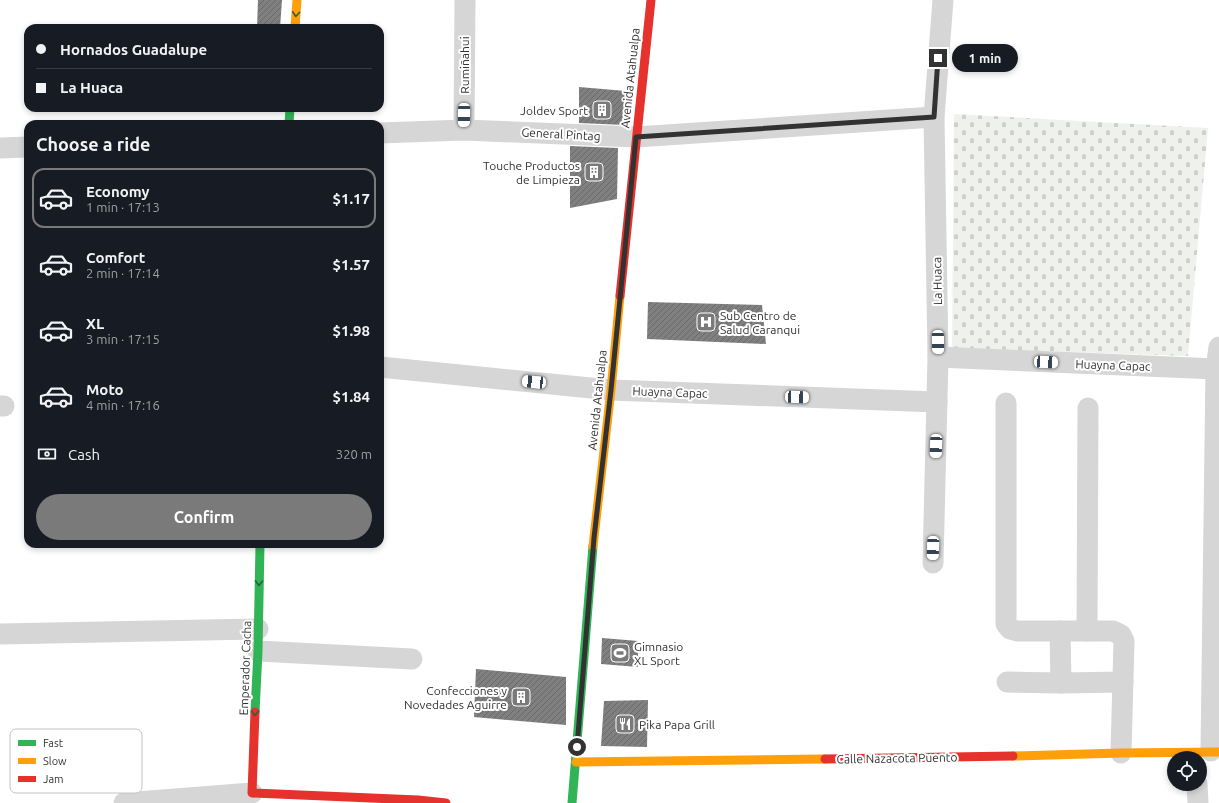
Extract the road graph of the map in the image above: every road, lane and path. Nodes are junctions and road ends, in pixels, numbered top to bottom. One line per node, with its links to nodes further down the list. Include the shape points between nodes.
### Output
1 (297, 0): 5 (street, one-way to 5)
2 (465, 0): 7 (street, Rumiñahui)
3 (651, 0): 9 (street, Avenida Atahualpa)
4 (943, 0): 6 (street, La Huaca)
5 (295, 24)
6 (934, 117): 9 (street, General Pintag); 13 (street, La Huaca)
7 (464, 130): 8 (street, General Pintag); 9 (street, General Pintag)
8 (384, 133)
9 (636, 137): 16 (street, Avenida Atahualpa)
10 (24, 147): 11 (street)
11 (0, 148)
12 (1219, 347): 15 (street)
13 (938, 357): 15 (street, Huayna Capac); 17 (street, La Huaca)
14 (384, 367): 16 (street, Huayna Capac)
15 (1216, 369): 20 (street)
16 (611, 390): 17 (street, Huayna Capac); 34 (street, Avenida Atahualpa, via 594,538)
17 (937, 402): 22 (street, La Huaca)
18 (1006, 403): 24 (street, via 1006,624 1010,630 1018,632)
19 (1088, 408): 25 (street)
20 (1217, 450): 32 (street)
21 (260, 548): 23 (street, Emperador Cacha, one-way to 23)
22 (933, 563)
23 (258, 629): 26 (street); 27 (street, Emperador Cacha)
24 (1060, 631): 25 (street); 31 (street)
25 (1087, 631): 30 (street, via 1113,631 1120,635 1124,642)
26 (0, 634)
27 (258, 652): 28 (street); 36 (street, Emperador Cacha, one-way to 36)
28 (412, 660)
29 (1007, 682): 31 (street)
30 (1123, 682): 31 (street); 33 (street)
31 (1062, 683)
32 (1215, 752): 33 (street, Calle Nazacota Puento)
33 (1121, 753): 34 (street, Calle Nazacota Puento, via 955,758)
34 (576, 762): 41 (street, Avenida Atahualpa)
35 (1197, 791): 42 (street)
36 (252, 794): 37 (street); 38 (street)
37 (172, 801): 39 (street)
38 (418, 802): 40 (street)
39 (124, 803)
40 (446, 803)
41 (572, 803)
42 (1198, 803)

